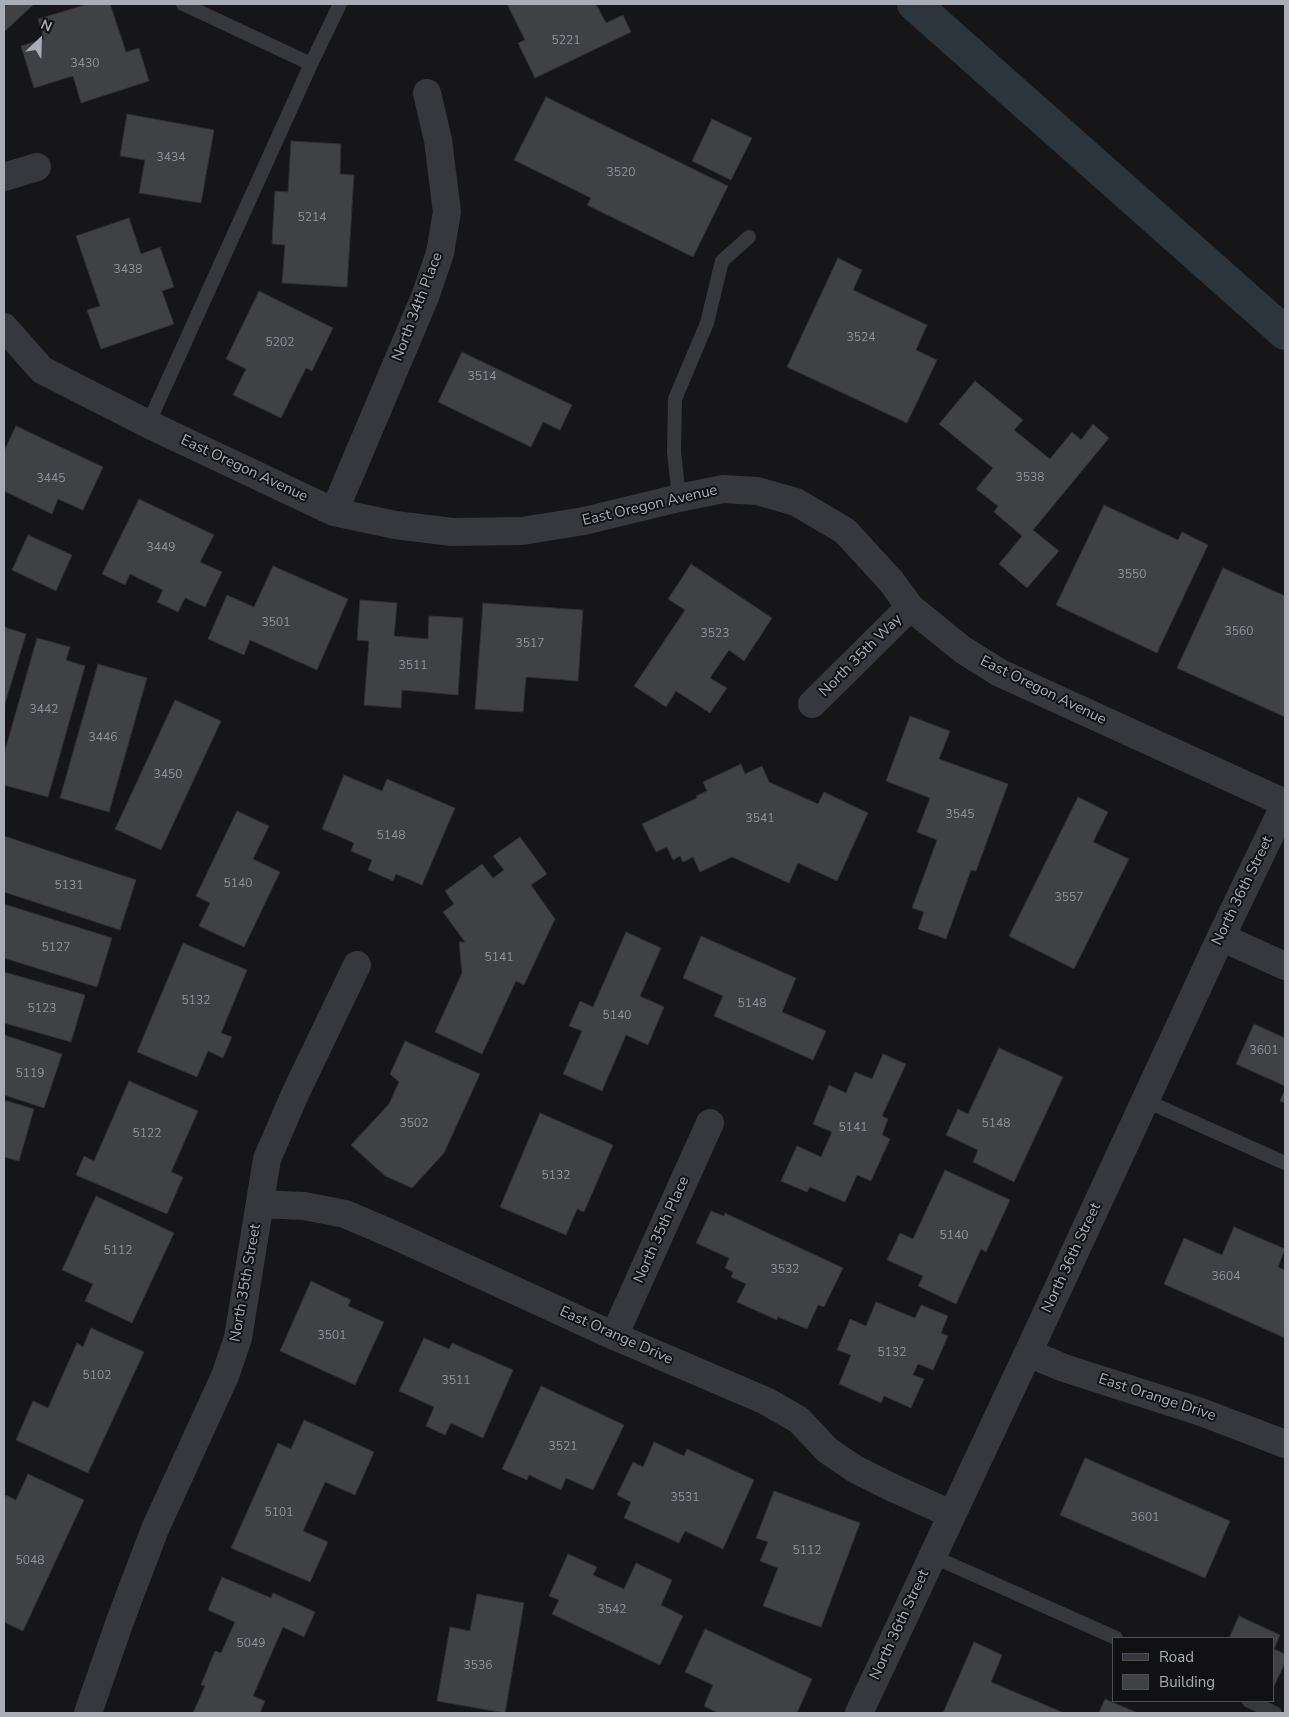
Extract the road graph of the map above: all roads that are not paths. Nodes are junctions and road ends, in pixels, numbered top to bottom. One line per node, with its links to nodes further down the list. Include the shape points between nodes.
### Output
1 (183, 4): 3 (lane)
2 (340, 4): 3 (lane)
3 (311, 64): 9 (lane)
4 (427, 93): 11 (street, North 34th Place, via 438,140 447,212 440,253 425,297)
5 (37, 167): 6 (street)
6 (4, 177)
7 (749, 236): 10 (lane, via 722,261 707,323 674,399 674,452)
8 (4, 327): 9 (street, East Oregon Avenue, via 42,370)
9 (148, 424): 11 (street, East Oregon Avenue)
10 (679, 498): 11 (street, East Oregon Avenue, via 584,521 522,531 452,532 395,525); 12 (street, East Oregon Avenue, via 723,489 757,491 796,502 845,531)
11 (334, 512)
12 (910, 607): 13 (street, North 35th Way); 14 (street, East Oregon Avenue, via 964,650 1000,673)
13 (812, 704)
14 (1285, 803): 15 (street, North 36th Street)
15 (1221, 937): 17 (street); 18 (street, North 36th Street)
16 (357, 965): 21 (street, North 35th Street, via 267,1159)
17 (1285, 966)
18 (1144, 1100): 20 (lane); 23 (street, North 36th Street)
19 (710, 1123): 22 (street, North 35th Place)
20 (1285, 1163)
21 (260, 1204): 22 (street, East Orange Drive, via 304,1206 345,1214); 29 (street, North 35th Street, via 238,1338 225,1376 155,1529)
22 (614, 1336): 25 (street, East Orange Drive, via 766,1401 799,1420 828,1450 855,1469)
23 (1028, 1353): 24 (street, East Orange Drive); 25 (street, North 36th Street)
24 (1285, 1444)
25 (951, 1514): 26 (street, North 36th Street)
26 (932, 1556): 27 (lane); 30 (street, North 36th Street)
27 (1114, 1637)
28 (1251, 1702): 31 (lane)
29 (88, 1713)
30 (859, 1713)
31 (1274, 1713)

